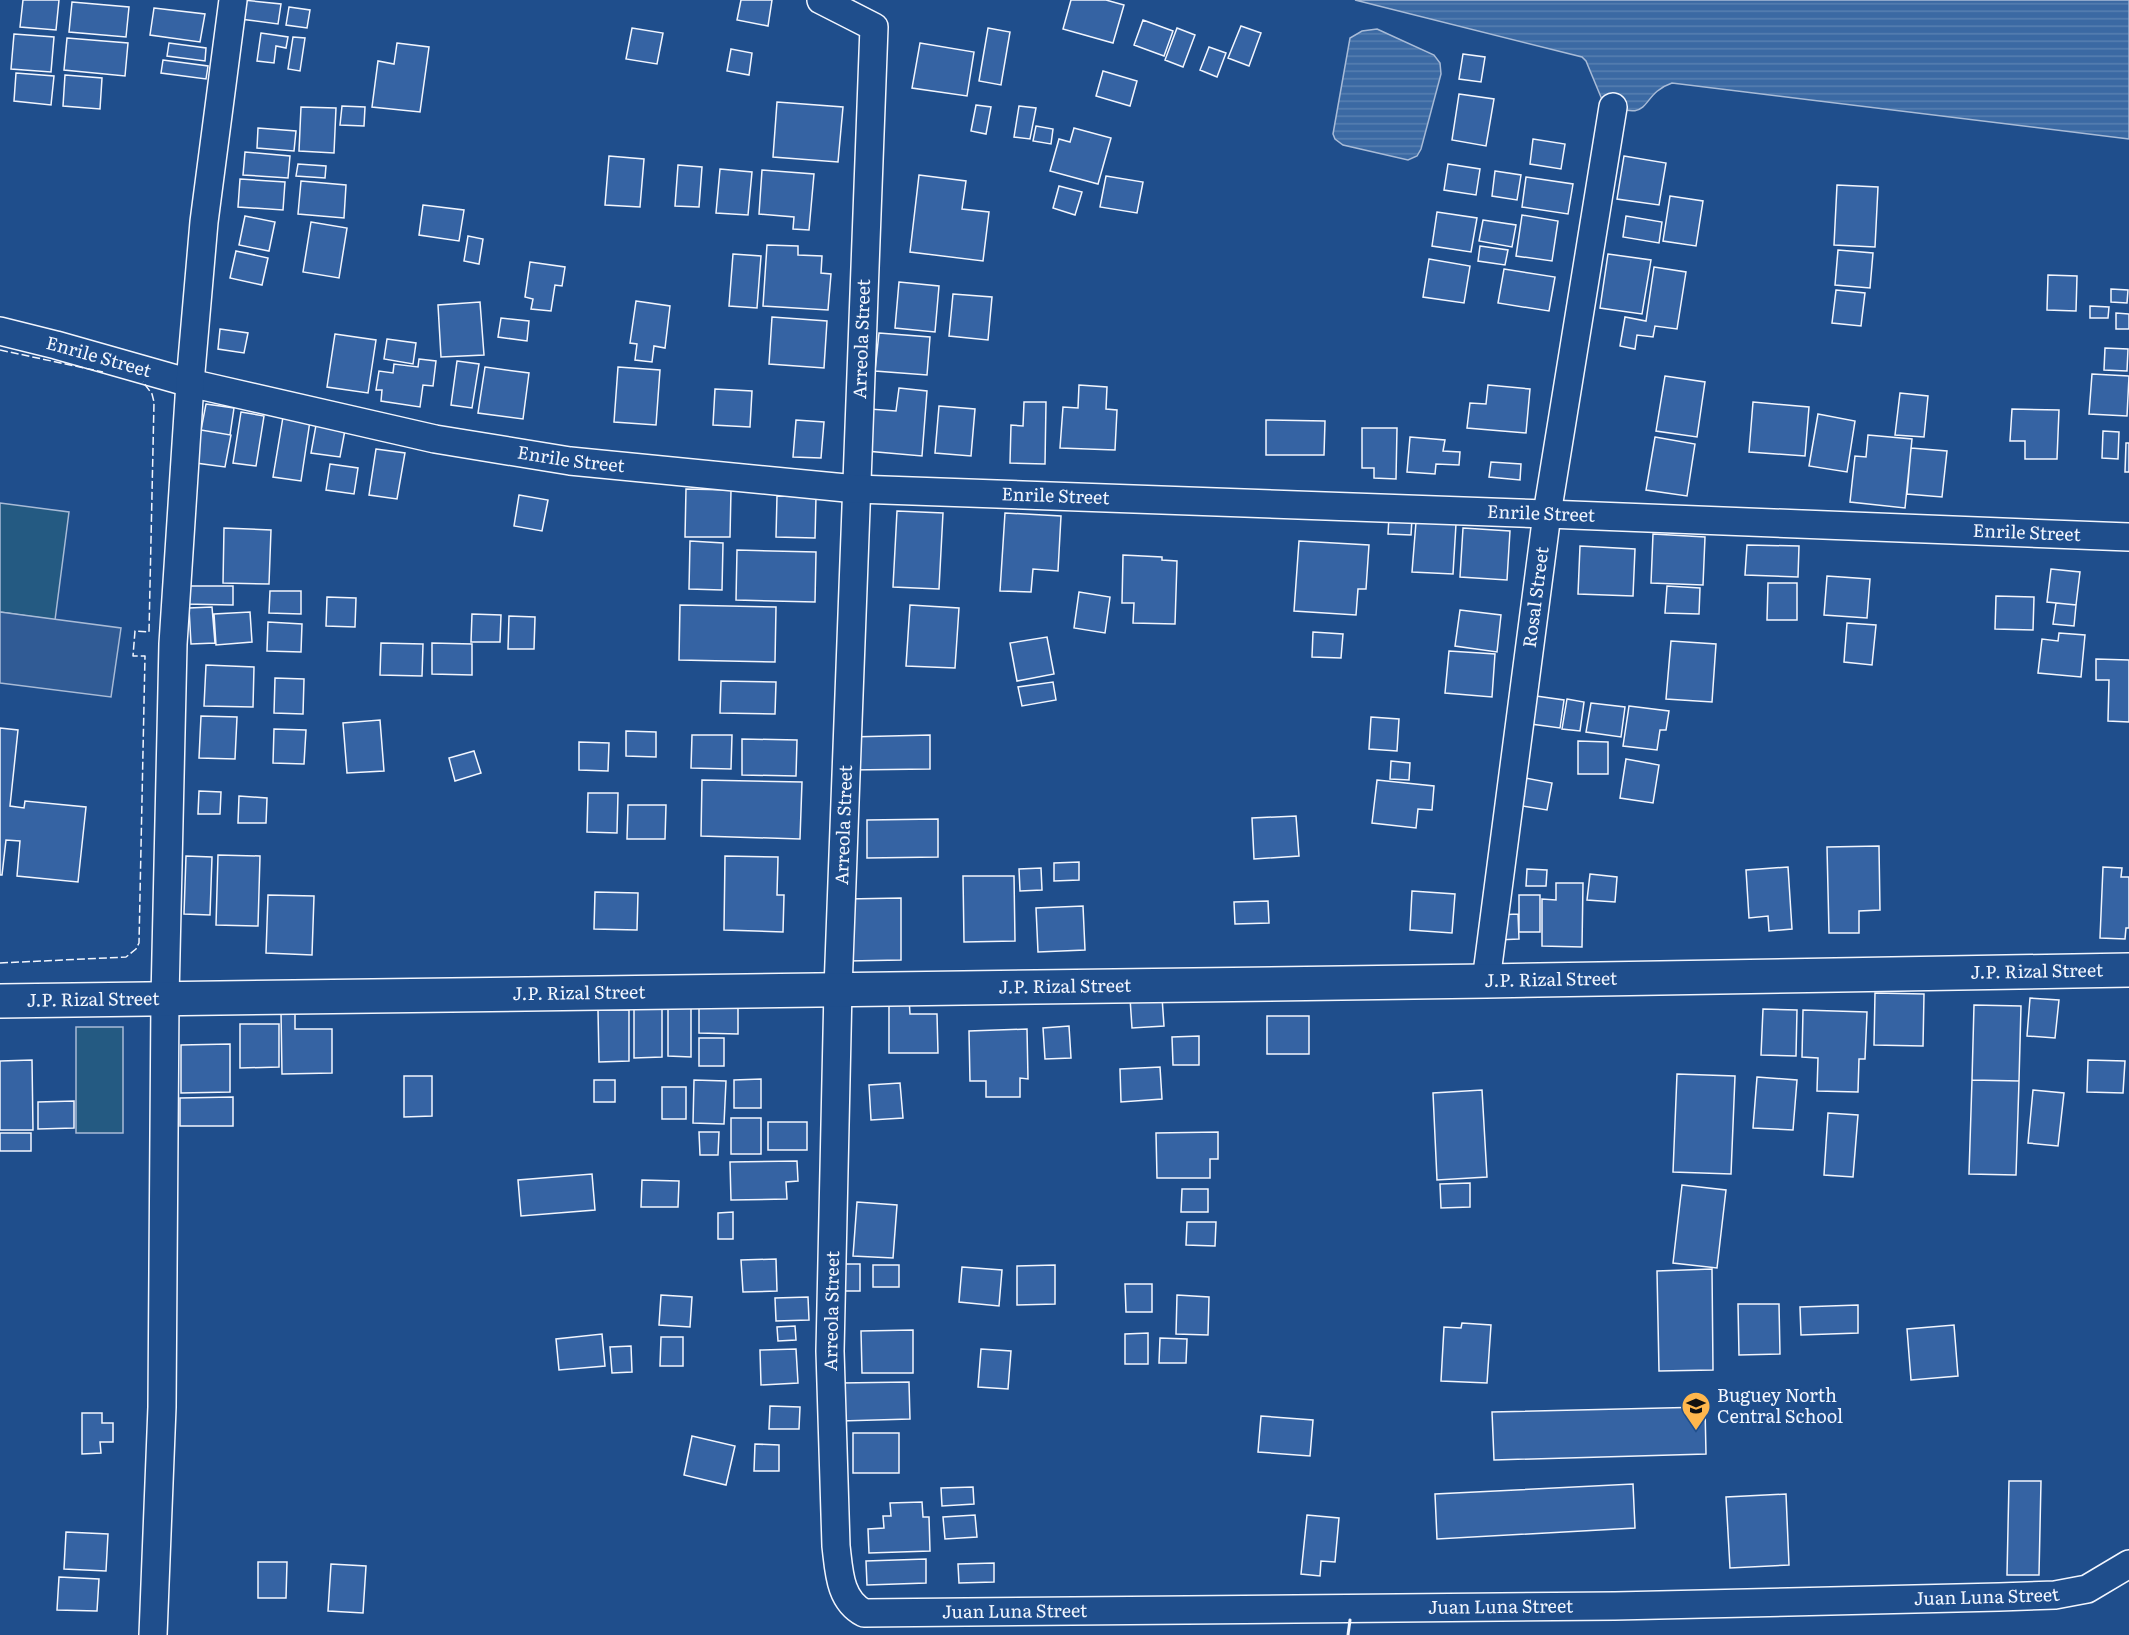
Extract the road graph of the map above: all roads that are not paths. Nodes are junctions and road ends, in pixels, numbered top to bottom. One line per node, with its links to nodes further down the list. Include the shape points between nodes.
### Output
1 (233, 0): 5 (street, via 204,222)
2 (821, 0): 6 (street, Arreola Street, via 874,27)
3 (1613, 106): 7 (street, Rosal Street)
4 (0, 331): 5 (street, Enrile Street)
5 (189, 384): 6 (street, Enrile Street, via 435,439 570,461); 12 (street, via 173,644)
6 (856, 489): 7 (street, Enrile Street); 11 (street, Arreola Street)
7 (1547, 514): 8 (street, Enrile Street); 10 (street, Rosal Street)
8 (2129, 537)
9 (2129, 970): 10 (street, J.P. Rizal Street)
10 (1485, 981): 11 (street, J.P. Rizal Street)
11 (838, 989): 12 (street, J.P. Rizal Street); 15 (street, Arreola Street, via 830,1352 836,1546 845,1594)
12 (165, 998): 13 (street, J.P. Rizal Street); 16 (street, via 162,1407)
13 (0, 1001)
14 (2129, 1564): 15 (street, Juan Luna Street, via 2086,1589 2055,1595 1615,1606)
15 (864, 1613)
16 (153, 1635)

